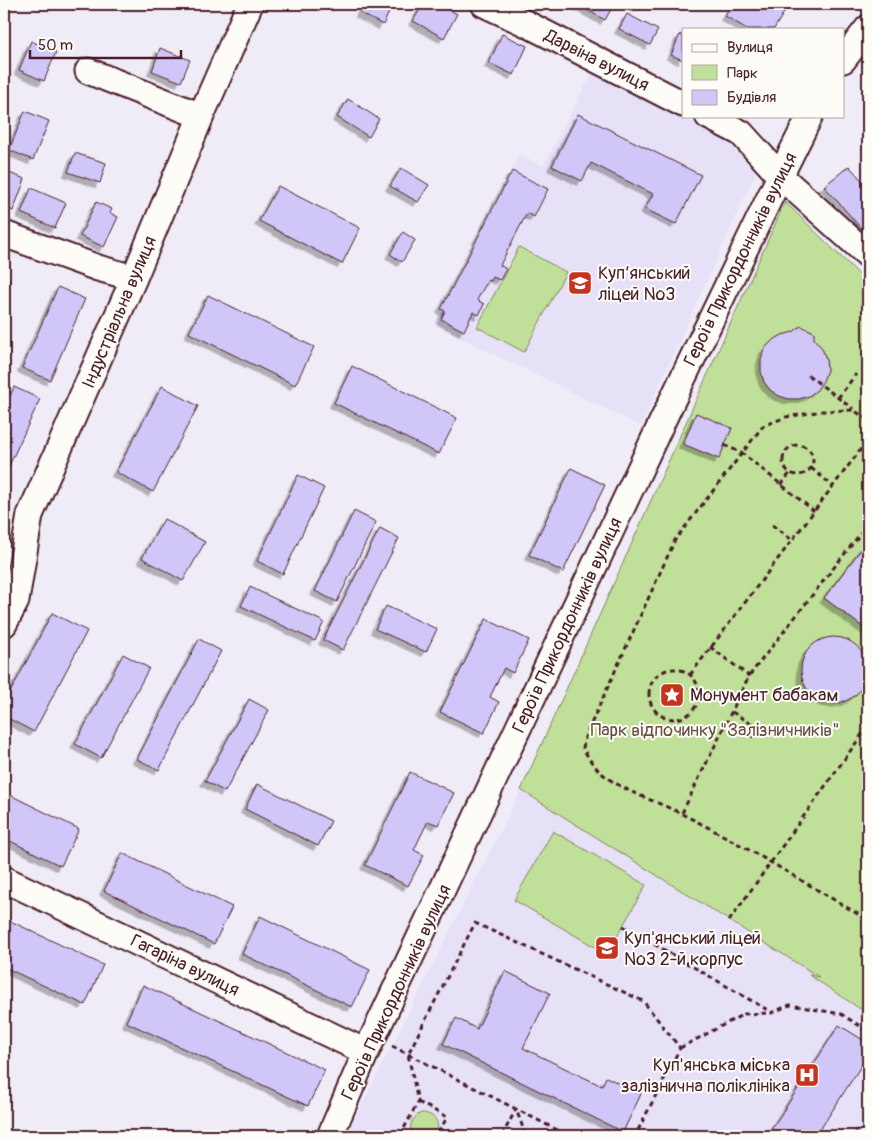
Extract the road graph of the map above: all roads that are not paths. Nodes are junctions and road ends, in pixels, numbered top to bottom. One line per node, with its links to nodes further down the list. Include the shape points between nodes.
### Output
1 (250, 4): 7 (street, Індустріальна вулиця)
2 (484, 4): 6 (street, Дарвіна вулиця)
3 (868, 28): 4 (street)
4 (844, 59)
5 (88, 71): 7 (street)
6 (682, 103)
7 (201, 116): 13 (street, Індустріальна вулиця)
8 (712, 118): 10 (street, via 741,133)
9 (809, 118): 10 (street, Героїв Прикордонників вулиця)
10 (780, 176): 12 (street); 16 (street, Героїв Прикордонників вулиця)
11 (4, 234): 13 (street)
12 (868, 255)
13 (134, 278): 14 (street, Індустріальна вулиця, via 30,515 16,601)
14 (4, 624)
15 (4, 878): 16 (street, Гагаріна вулиця)
16 (370, 1044): 17 (street, Героїв Прикордонників вулиця)
17 (330, 1136)

